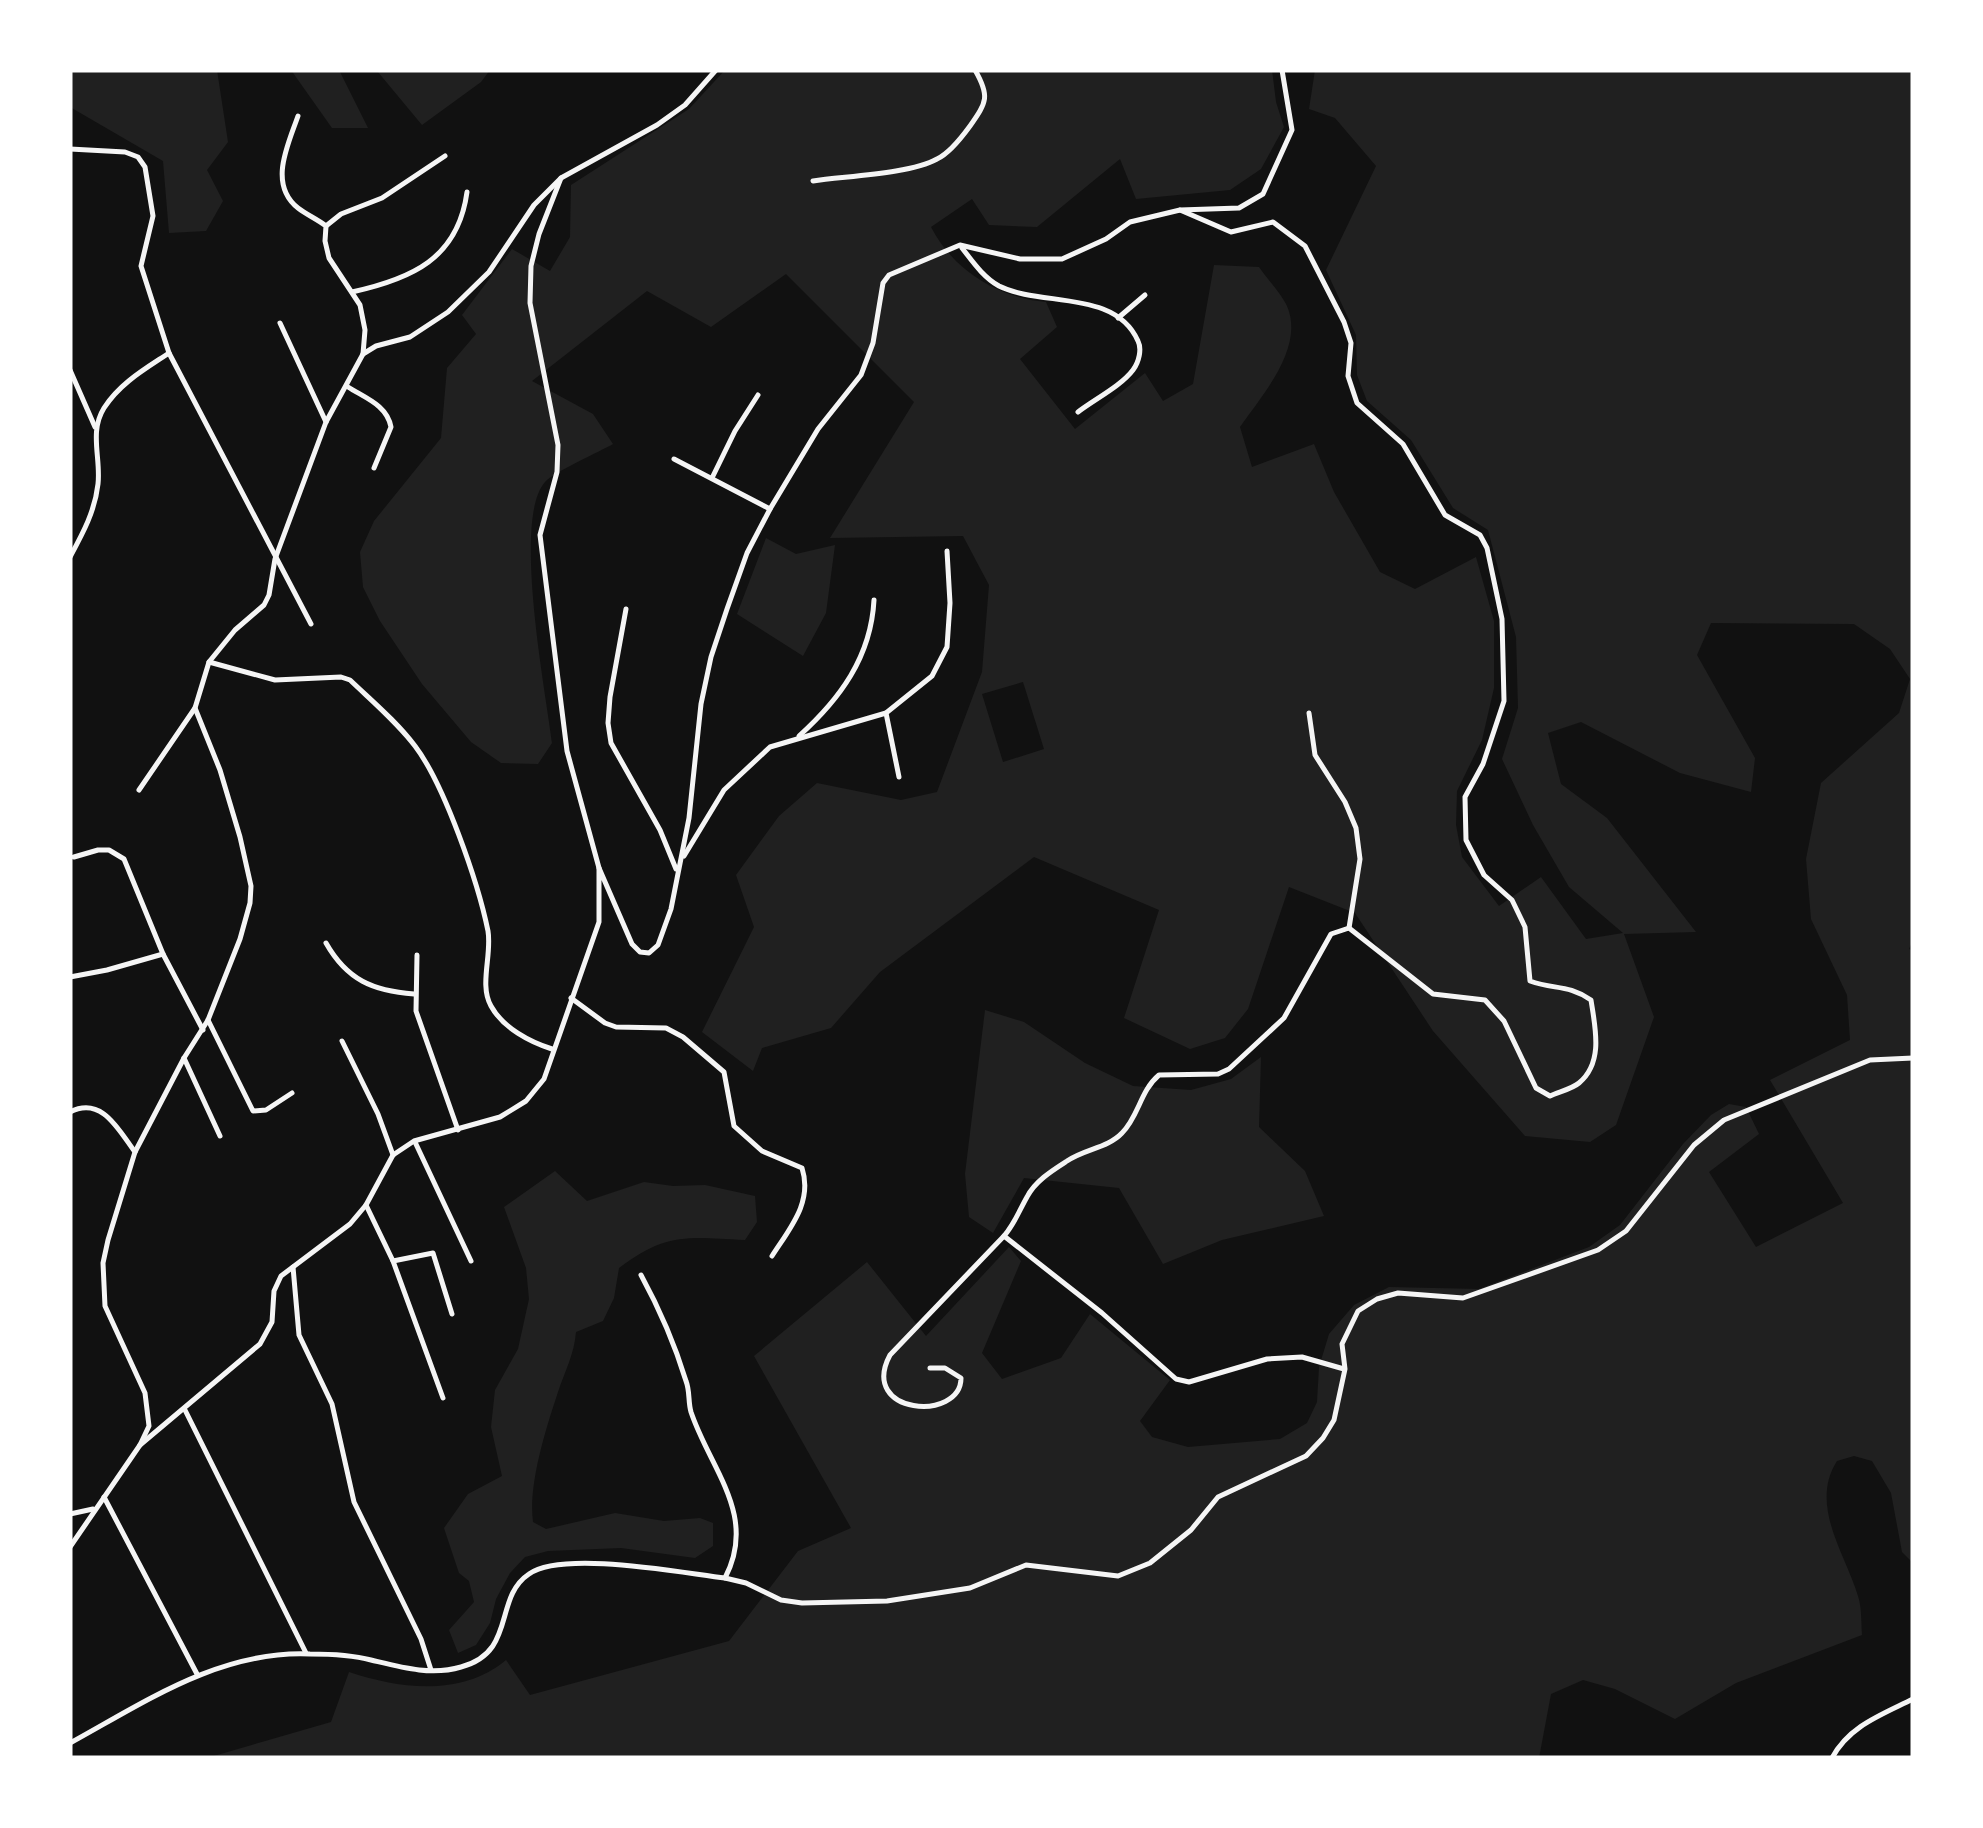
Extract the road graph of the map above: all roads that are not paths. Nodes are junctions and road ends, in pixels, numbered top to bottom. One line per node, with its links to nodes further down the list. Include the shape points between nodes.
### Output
1 (716, 70): 7 (street, via 684,106)
2 (976, 70): 8 (street, via 986,88 980,112 940,159)
3 (1282, 70): 10 (street, via 1292,130 1263,194 1239,208)
4 (298, 116): 11 (street, via 281,176 292,203)
5 (70, 149): 17 (street, via 125,152 146,167 153,216 141,266)
6 (446, 156): 11 (street)
7 (561, 178): 18 (street, via 534,205 489,272 448,312 410,337); 44 (street, via 531,266 530,303 558,444 540,535 567,751)
8 (814, 182)
9 (467, 192): 13 (street, via 464,218 440,253 417,271)
10 (1180, 210): 12 (street, via 1130,222 1062,259 1020,259); 46 (street, via 1231,232 1274,222 1305,246 1351,343 1348,376 1356,403 1403,444 1445,515 1480,535 1502,619 1504,701 1484,764 1465,797 1466,840 1525,926 1530,981 1570,986 1591,1000 1595,1057 1580,1082 1550,1096 1536,1088 1504,1021 1484,1000 1433,994)
11 (326, 226): 13 (street, via 329,258)
12 (960, 245): 15 (street, via 1000,286 1080,302); 28 (street, via 883,283 861,374)
13 (352, 292): 18 (street, via 365,330)
14 (1145, 295): 15 (street)
15 (1118, 318): 22 (street, via 1141,346 1134,370)
16 (280, 323): 23 (street)
17 (169, 354): 24 (street, via 124,384); 31 (street)
18 (364, 354): 20 (street)
19 (70, 370): 24 (street)
20 (347, 387): 23 (street); 26 (street, via 391,420)
21 (758, 395): 27 (street)
22 (1078, 412)
23 (326, 422): 31 (street)
24 (95, 426): 30 (street, via 96,498)
25 (674, 458): 27 (street)
26 (374, 468)
27 (712, 478): 28 (street)
28 (770, 509): 43 (street, via 747,553 711,657)
29 (947, 551): 37 (street, via 947,647 932,676)
30 (70, 555)
31 (275, 559): 34 (street); 35 (street, via 264,604)
32 (874, 600): 39 (street, via 859,663)
33 (626, 609): 45 (street, via 610,697 611,743)
34 (311, 624)
35 (209, 662): 36 (street); 56 (street, via 274,680 341,676 413,743 446,802 485,917 486,997 520,1035)
36 (195, 708): 41 (street); 53 (street, via 220,770 251,886 240,939)
37 (886, 712): 39 (street); 40 (street)
38 (1310, 713): 46 (street, via 1320,768 1356,828 1360,859)
39 (797, 738): 43 (street, via 770,747 724,790)
40 (900, 777)
41 (139, 790)
42 (74, 856): 48 (street, via 109,850 124,859)
43 (680, 863): 45 (street)
44 (599, 868): 45 (street, via 632,944 649,953 666,928); 52 (street, via 599,922)
45 (678, 872)
46 (1349, 928): 67 (street, via 1324,942 1284,1018 1243,1057 1218,1074 1159,1075 1123,1133 1038,1182)
47 (326, 943): 51 (street, via 359,982)
48 (163, 954): 50 (street); 54 (street)
49 (417, 955): 51 (street)
50 (70, 977)
51 (414, 994): 61 (street)
52 (572, 998): 56 (street); 68 (street, via 616,1027 666,1028 682,1036 724,1072 734,1126 762,1151 802,1168 804,1202)
53 (208, 1020): 54 (street); 59 (street, via 253,1111)
54 (204, 1030): 57 (street)
55 (342, 1041): 65 (street)
56 (552, 1049): 61 (street, via 544,1079 526,1101)
57 (184, 1058): 62 (street); 64 (street)
58 (1913, 1058): 75 (street, via 1870,1060 1724,1120 1694,1145 1626,1231 1598,1250 1463,1298 1377,1298 1352,1320 1342,1344)
59 (292, 1093)
60 (70, 1112): 64 (street, via 82,1106 99,1110)
61 (458, 1130): 63 (street)
62 (220, 1136)
63 (414, 1141): 65 (street); 70 (street)
64 (135, 1152): 78 (street, via 108,1240 103,1284 105,1306 145,1392 149,1426)
65 (394, 1154): 66 (street)
66 (366, 1205): 69 (street); 71 (street)
67 (1004, 1236): 74 (street, via 890,1355 883,1372 887,1391 916,1406 951,1398 961,1378); 75 (street, via 1176,1379 1189,1382 1267,1359 1302,1357)
68 (772, 1256)
69 (392, 1260): 73 (street, via 433,1253); 76 (street)
70 (471, 1261)
71 (293, 1267): 77 (street, via 276,1284 272,1322 260,1344); 85 (street, via 298,1335 332,1404 354,1502)
72 (641, 1275): 83 (street, via 731,1505 736,1556)
73 (452, 1314)
74 (930, 1368)
75 (1345, 1369): 83 (street, via 1334,1420 1306,1456 1218,1497 1150,1563 1118,1576 1026,1564 970,1588 886,1601 802,1603)
76 (443, 1398)
77 (184, 1408): 78 (street); 84 (street)
78 (140, 1445): 79 (street)
79 (104, 1497): 80 (street); 86 (street)
80 (96, 1508): 81 (street); 82 (street)
81 (70, 1513)
82 (70, 1547)
83 (725, 1578): 85 (street, via 589,1563 545,1567 527,1574 516,1589 493,1649 457,1669)
84 (306, 1653): 85 (street); 86 (street)
85 (431, 1670)
86 (197, 1674): 88 (street)
87 (1913, 1699): 89 (street, via 1842,1739)
88 (70, 1743)
89 (1832, 1758)

